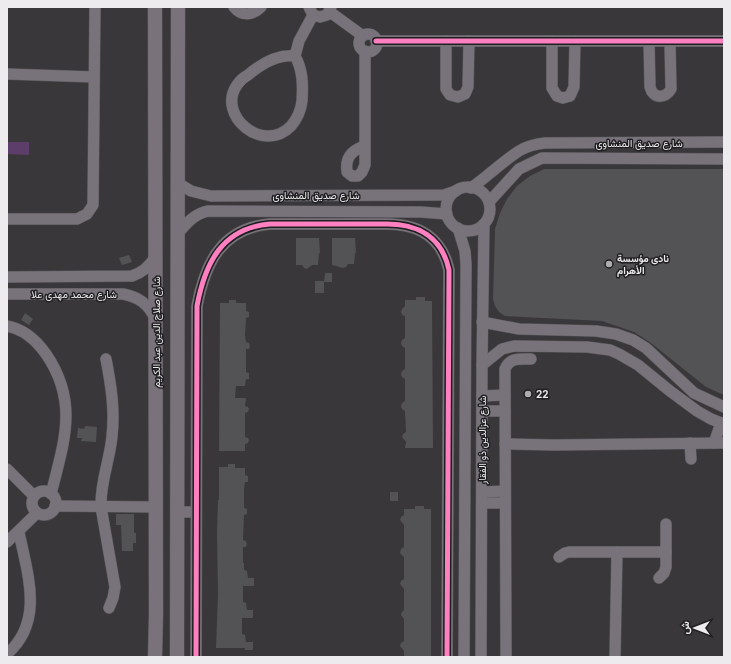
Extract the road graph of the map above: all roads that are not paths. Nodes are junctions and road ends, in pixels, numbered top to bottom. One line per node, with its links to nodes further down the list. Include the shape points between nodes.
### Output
1 (95, 7): 20 (street)
2 (178, 7): 24 (main road)
3 (234, 7): 4 (street, via 246,14 252,14)
4 (261, 7)
5 (154, 9): 37 (main road, شارع صلاح الدين عبد الكريم)
6 (330, 10): 7 (street, via 324,17 316,17); 8 (street)
7 (311, 11): 18 (street)
8 (363, 36): 9 (street, via 371,35); 17 (street, via 359,43)
9 (376, 41): 10 (street); 17 (street, via 374,49)
10 (446, 41): 11 (street); 11 (street, via 446,89 450,95 458,97 467,91)
11 (469, 41): 12 (street)
12 (552, 41): 13 (street); 13 (street, via 552,88 554,94 563,98 570,96 574,87)
13 (575, 41): 15 (street)
14 (724, 41): 16 (street)
15 (650, 42): 16 (street); 16 (street, via 650,87 653,94 660,97 667,95 671,89)
16 (670, 42)
17 (365, 51): 22 (street)
18 (295, 56): 18 (street, via 281,56 260,66 237,85 232,104 240,123 248,130 257,135 277,135 294,123 299,114 302,94 302,73)
19 (7, 74): 20 (street)
20 (94, 77): 32 (street, via 94,200 91,210 77,219)
21 (724, 142): 25 (street, شارع صديق المنشاوى, via 536,144 519,151)
22 (364, 146)
23 (724, 159): 28 (street, شارع صديق المنشاوى, via 542,158 519,169)
24 (178, 183): 27 (street, شارع صديق المنشاوى); 36 (main road)
25 (471, 188): 26 (street); 28 (street, via 485,195)
26 (456, 191): 27 (street, شارع صديق المنشاوى, via 444,194); 31 (street, via 450,197)
27 (200, 194): 29 (street)
28 (489, 202): 34 (street, via 490,213)
29 (203, 212): 30 (street, شارع صديق المنشاوى); 36 (street, via 192,218)
30 (323, 212): 31 (street, شارع صديق المنشاوى); 33 (street)
31 (447, 214): 35 (street, via 453,225)
32 (7, 219)
33 (323, 224): 71 (street, via 266,225 246,230 234,235 224,244 209,265 198,306); 91 (street, via 395,224 412,227 426,233 445,255 449,278)
34 (484, 224): 35 (street, via 472,231); 40 (street, شارع عزالدين ذو الفقار)
35 (458, 228): 39 (street, شارع عزالدين ذو الفقار, via 465,251)
36 (178, 233): 41 (main road)
37 (155, 258): 38 (street, شارع محمد مهدى علا, via 149,266 132,276); 42 (main road, شارع صلاح الدين عبد الكريم)
38 (7, 277)
39 (466, 280): 40 (street); 59 (street, شارع عزالدين ذو الفقار)
40 (484, 280): 45 (street, شارع عزالدين ذو الفقار)
41 (178, 281): 42 (main road); 70 (main road)
42 (155, 282): 44 (main road, شارع صلاح الدين عبد الكريم)
43 (7, 294): 44 (street, شارع محمد مهدى علا, via 123,294 143,301)
44 (155, 318): 69 (main road, شارع صلاح الدين عبد الكريم)
45 (482, 322): 49 (street, شارع عزالدين ذو الفقار); 52 (street, via 519,329 616,334 646,348 694,393)
46 (7, 326): 63 (street, via 21,330 42,348 58,375 63,390 66,438)
47 (106, 359): 68 (street, via 112,392 113,421 110,451 101,488)
48 (531, 359): 50 (street, via 515,359 507,364)
49 (482, 365): 51 (street, شارع عزالدين ذو الفقار); 55 (street, via 502,349 514,346 587,347 610,350 629,359 684,402)
50 (505, 395): 51 (street); 54 (street)
51 (482, 396): 53 (street, شارع عزالدين ذو الفقار)
52 (724, 407)
53 (482, 411): 54 (street); 60 (street, شارع عزالدين ذو الفقار)
54 (505, 411): 58 (street)
55 (722, 424): 57 (street)
56 (690, 443): 57 (street); 58 (street); 61 (street)
57 (719, 443)
58 (505, 444): 66 (street)
59 (464, 448): 60 (street); 80 (street, شارع عزالدين ذو الفقار)
60 (482, 448): 65 (street, شارع عزالدين ذو الفقار)
61 (691, 459)
62 (7, 469): 64 (street)
63 (51, 494): 64 (street, via 41,491); 67 (street)
64 (34, 496): 72 (street, via 32,505)
65 (482, 497): 66 (street); 81 (street, شارع عزالدين ذو الفقار)
66 (505, 497): 94 (street)
67 (55, 506): 68 (street); 72 (street, via 48,514)
68 (101, 507): 69 (street); 82 (street, via 115,587)
69 (156, 507): 83 (main road, شارع صلاح الدين عبد الكريم)
70 (178, 512): 71 (street); 84 (main road)
71 (196, 512): 90 (street)
72 (37, 513): 74 (street)
73 (666, 524): 77 (street)
74 (19, 532): 75 (street); 87 (street, via 31,589 31,607 21,636)
75 (7, 542)
76 (616, 552): 77 (street); 78 (street, via 565,553); 95 (street)
77 (666, 552): 79 (street, via 666,567)
78 (559, 557)
79 (659, 578)
80 (464, 600): 81 (street); 85 (street, شارع عزالدين ذو الفقار)
81 (482, 600): 86 (street, شارع عزالدين ذو الفقار)
82 (110, 608)
83 (156, 615): 84 (main road); 88 (main road, شارع صلاح الدين عبد الكريم)
84 (177, 616): 89 (main road)
85 (464, 633): 86 (street); 92 (street, شارع عزالدين ذو الفقار)
86 (481, 633): 93 (street, شارع عزالدين ذو الفقار)
87 (7, 654)
88 (155, 657)
89 (177, 657)
90 (196, 657)
91 (447, 657)
92 (464, 657)
93 (481, 657)
94 (506, 657)
95 (615, 657)

